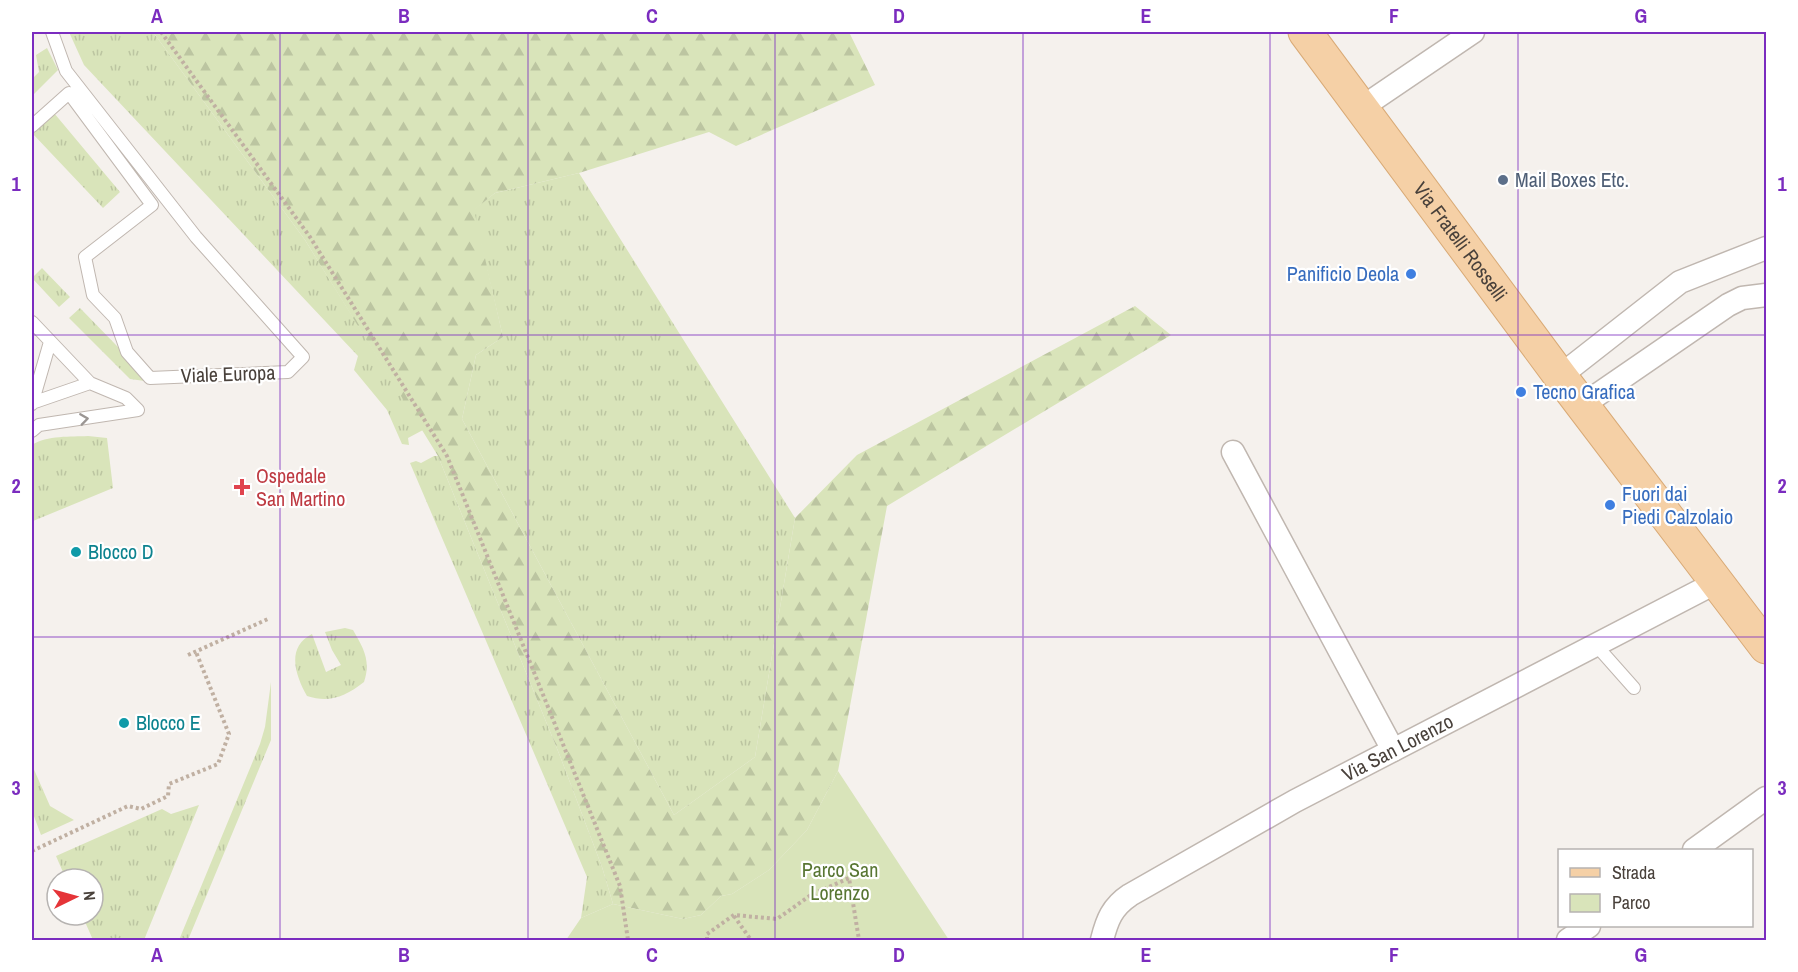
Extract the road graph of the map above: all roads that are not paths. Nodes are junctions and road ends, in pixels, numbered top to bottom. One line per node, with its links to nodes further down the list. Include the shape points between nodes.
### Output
1 (52, 32): 5 (lane, Viale Europa, via 66,71 196,237 303,357 288,372 150,378 127,352 116,318 93,295 85,257 152,205 69,93)
2 (1305, 32): 4 (main road, Via Fratelli Rosselli)
3 (1473, 32): 4 (street)
4 (1361, 108): 10 (main road, Via Fratelli Rosselli)
5 (32, 126)
6 (1767, 248): 10 (street, via 1680,282)
7 (1767, 295): 13 (street, via 1742,298 1728,305)
8 (32, 322): 9 (lane)
9 (50, 342): 11 (lane); 12 (lane)
10 (1560, 376): 13 (main road, Via Fratelli Rosselli)
11 (90, 383): 12 (lane); 14 (lane, one-way to 11, via 39,425 138,410 126,398)
12 (32, 403)
13 (1584, 404): 16 (main road, Via Fratelli Rosselli)
14 (32, 431)
15 (1233, 452): 20 (street)
16 (1717, 582): 17 (street, Via San Lorenzo); 18 (main road, Via Fratelli Rosselli)
17 (1595, 644): 19 (lane); 20 (street, Via San Lorenzo)
18 (1767, 647)
19 (1634, 688)
20 (1393, 750): 24 (street, Via San Lorenzo, via 1130,895 1110,914)
21 (1767, 798): 22 (street)
22 (1695, 849)
23 (1588, 927): 25 (street)
24 (1102, 940)
25 (1568, 940)

